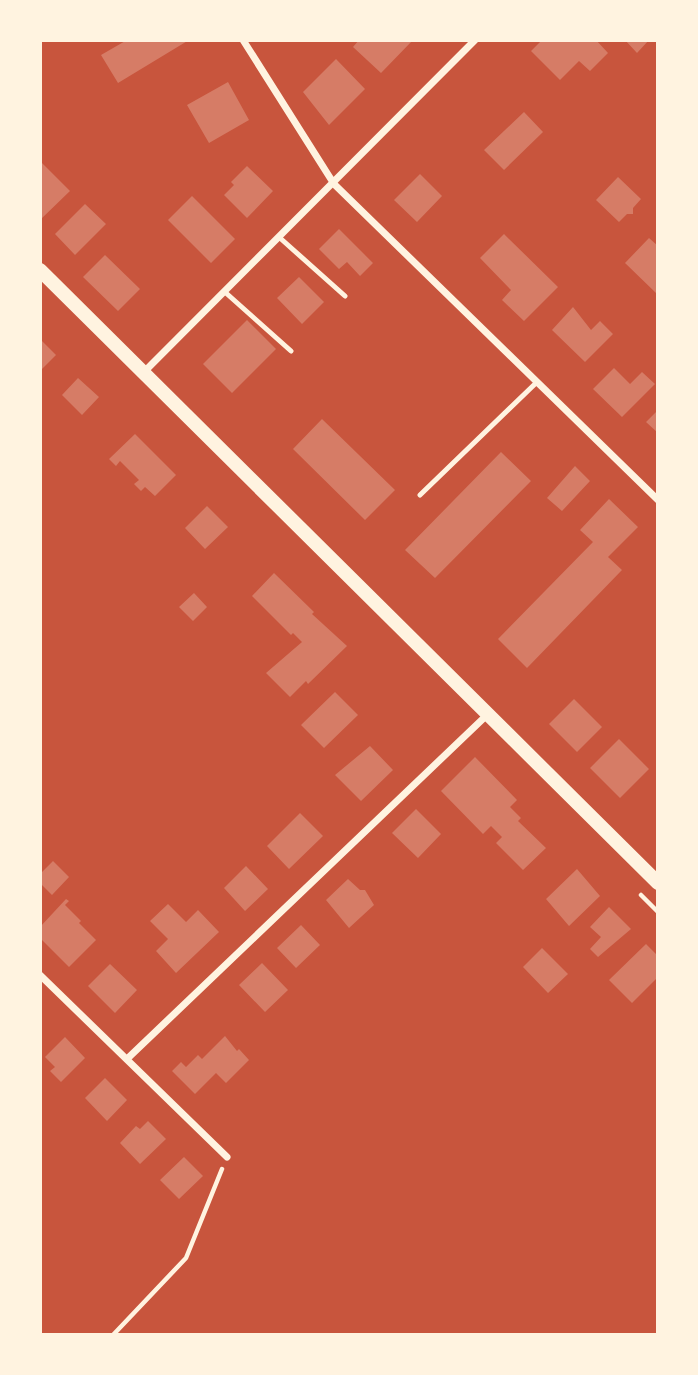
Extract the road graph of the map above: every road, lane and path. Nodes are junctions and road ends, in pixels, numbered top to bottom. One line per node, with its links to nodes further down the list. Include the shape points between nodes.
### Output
1 (243, 40): 3 (street)
2 (475, 40): 3 (street)
3 (334, 184): 4 (street); 10 (street)
4 (280, 238): 6 (street); 7 (lane)
5 (42, 276): 9 (main road)
6 (226, 293): 8 (lane); 9 (street)
7 (345, 296)
8 (291, 351)
9 (144, 372): 13 (main road)
10 (537, 382): 11 (lane); 12 (street)
11 (420, 495)
12 (658, 500)
13 (488, 714): 14 (main road); 16 (street)
14 (658, 883)
15 (40, 975): 16 (street)
16 (127, 1059): 17 (street)
17 (227, 1157): 18 (path, via 186,1258)
18 (113, 1335)

